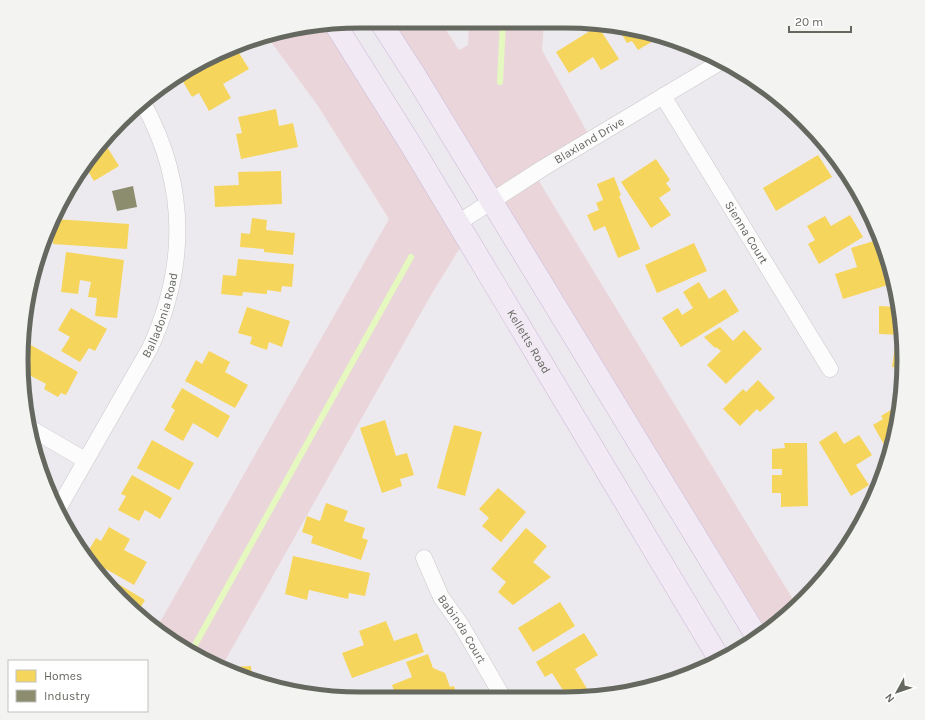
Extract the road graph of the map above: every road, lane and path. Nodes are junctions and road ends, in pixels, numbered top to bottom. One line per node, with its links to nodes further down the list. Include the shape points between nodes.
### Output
1 (384, 28): 6 (main road)
2 (338, 29): 7 (main road, Kelletts Road)
3 (716, 64): 4 (street, Blaxland Drive)
4 (663, 96): 6 (street, Blaxland Drive); 8 (street, Sienna Court)
5 (145, 107): 10 (street, Balladonia Road, via 165,151 175,196 178,240 173,282 161,325 150,348)
6 (492, 200): 7 (street, Blaxland Drive); 13 (main road)
7 (458, 223): 14 (main road, Kelletts Road)
8 (830, 369)
9 (35, 431): 10 (street)
10 (85, 460): 11 (street, Balladonia Road)
11 (61, 504)
12 (424, 558): 15 (street, Babinda Court, via 441,597)
13 (754, 632)
14 (717, 655)
15 (500, 692)

